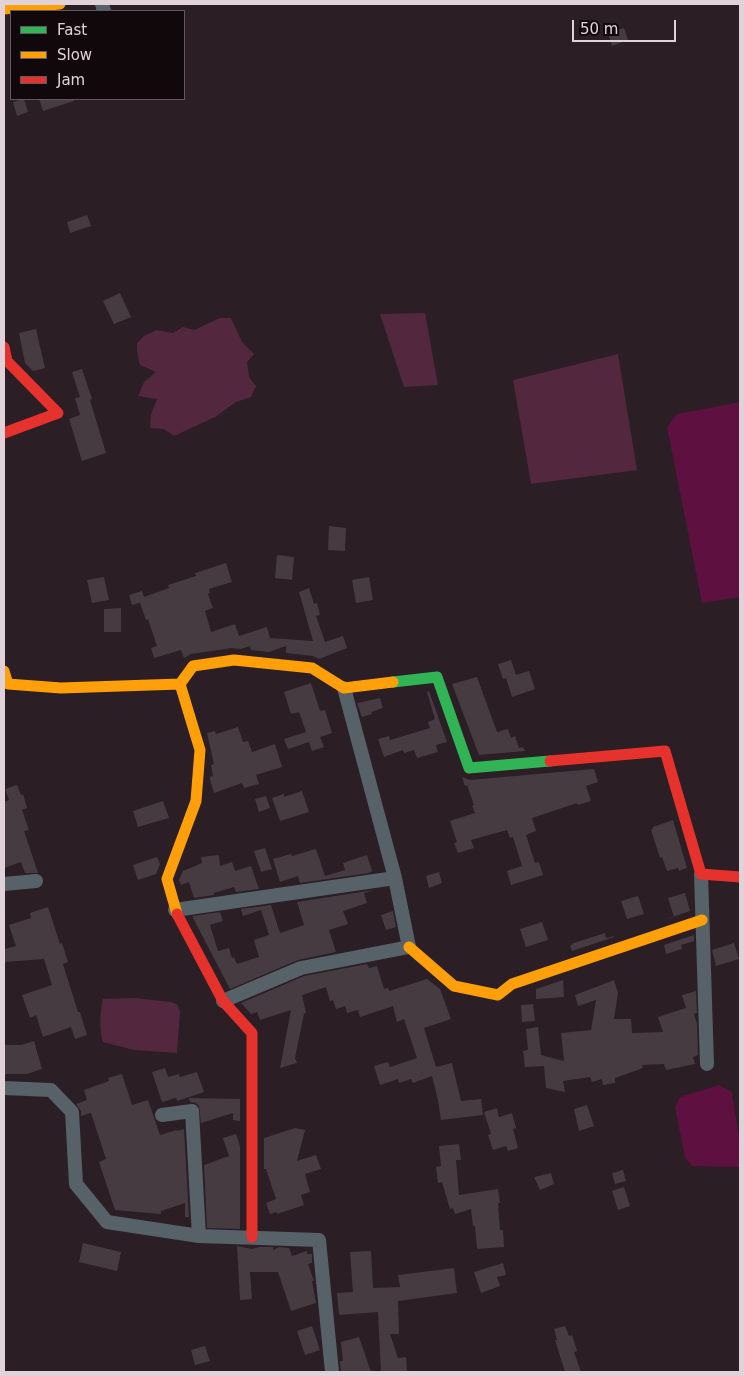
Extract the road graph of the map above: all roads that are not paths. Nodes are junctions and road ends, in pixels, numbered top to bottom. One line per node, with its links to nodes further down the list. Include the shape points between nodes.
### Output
1 (60, 4): 2 (street)
2 (4, 9)
3 (4, 347): 4 (street, via 7,361 58,413)
4 (4, 433)
5 (4, 670): 6 (street, via 8,684 61,688)
6 (180, 684): 7 (street, via 194,666 234,660 312,668); 13 (street, via 200,750 196,801 167,879)
7 (344, 688): 8 (street, via 437,677 469,768 665,751); 10 (street)
8 (701, 874): 9 (street); 14 (street)
9 (740, 877)
10 (395, 878): 13 (street); 15 (street)
11 (36, 881): 12 (street)
12 (4, 884)
13 (175, 910): 16 (street)
14 (702, 920): 15 (street, via 512,984 498,995 454,986); 17 (street)
15 (409, 947): 16 (street, via 301,968)
16 (223, 1001): 21 (street, via 252,1033)
17 (707, 1064)
18 (4, 1088): 20 (street, via 51,1090 72,1112 76,1184 107,1222)
19 (162, 1115): 20 (street, via 192,1111)
20 (199, 1236): 21 (street)
21 (252, 1237): 22 (street, via 319,1240)
22 (332, 1372)

